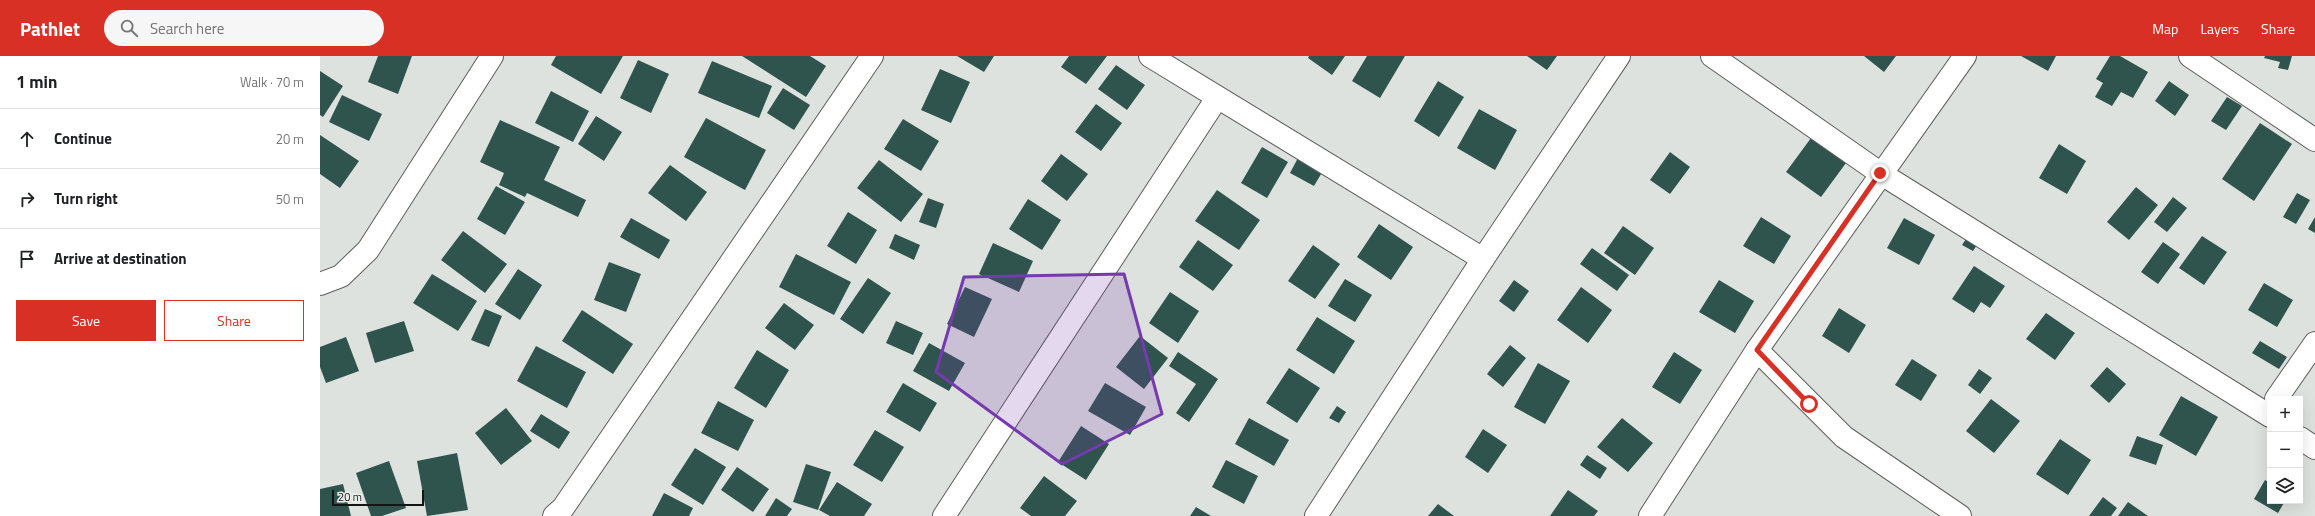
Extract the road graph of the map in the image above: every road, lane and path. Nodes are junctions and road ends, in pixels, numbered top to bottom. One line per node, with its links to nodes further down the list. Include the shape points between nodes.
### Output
1 (492, 56): 12 (street, via 368,250 341,276)
2 (872, 56): 19 (street, via 563,508)
3 (1150, 56): 8 (street)
4 (1619, 56): 11 (street)
5 (1712, 56): 10 (street)
6 (1965, 56): 10 (street)
7 (2190, 56): 9 (street)
8 (1217, 98): 11 (street); 20 (street)
9 (2315, 140)
10 (1880, 173): 14 (street); 16 (street)
11 (1483, 259): 21 (street)
12 (320, 284)
13 (2315, 343): 15 (street)
14 (1757, 350): 22 (street); 23 (street, via 1844,437)
15 (2280, 396)
16 (2267, 407)
17 (2303, 440): 18 (street)
18 (2315, 448)
19 (554, 516)
20 (944, 516)
21 (1316, 516)
22 (1650, 516)
23 (1960, 516)

